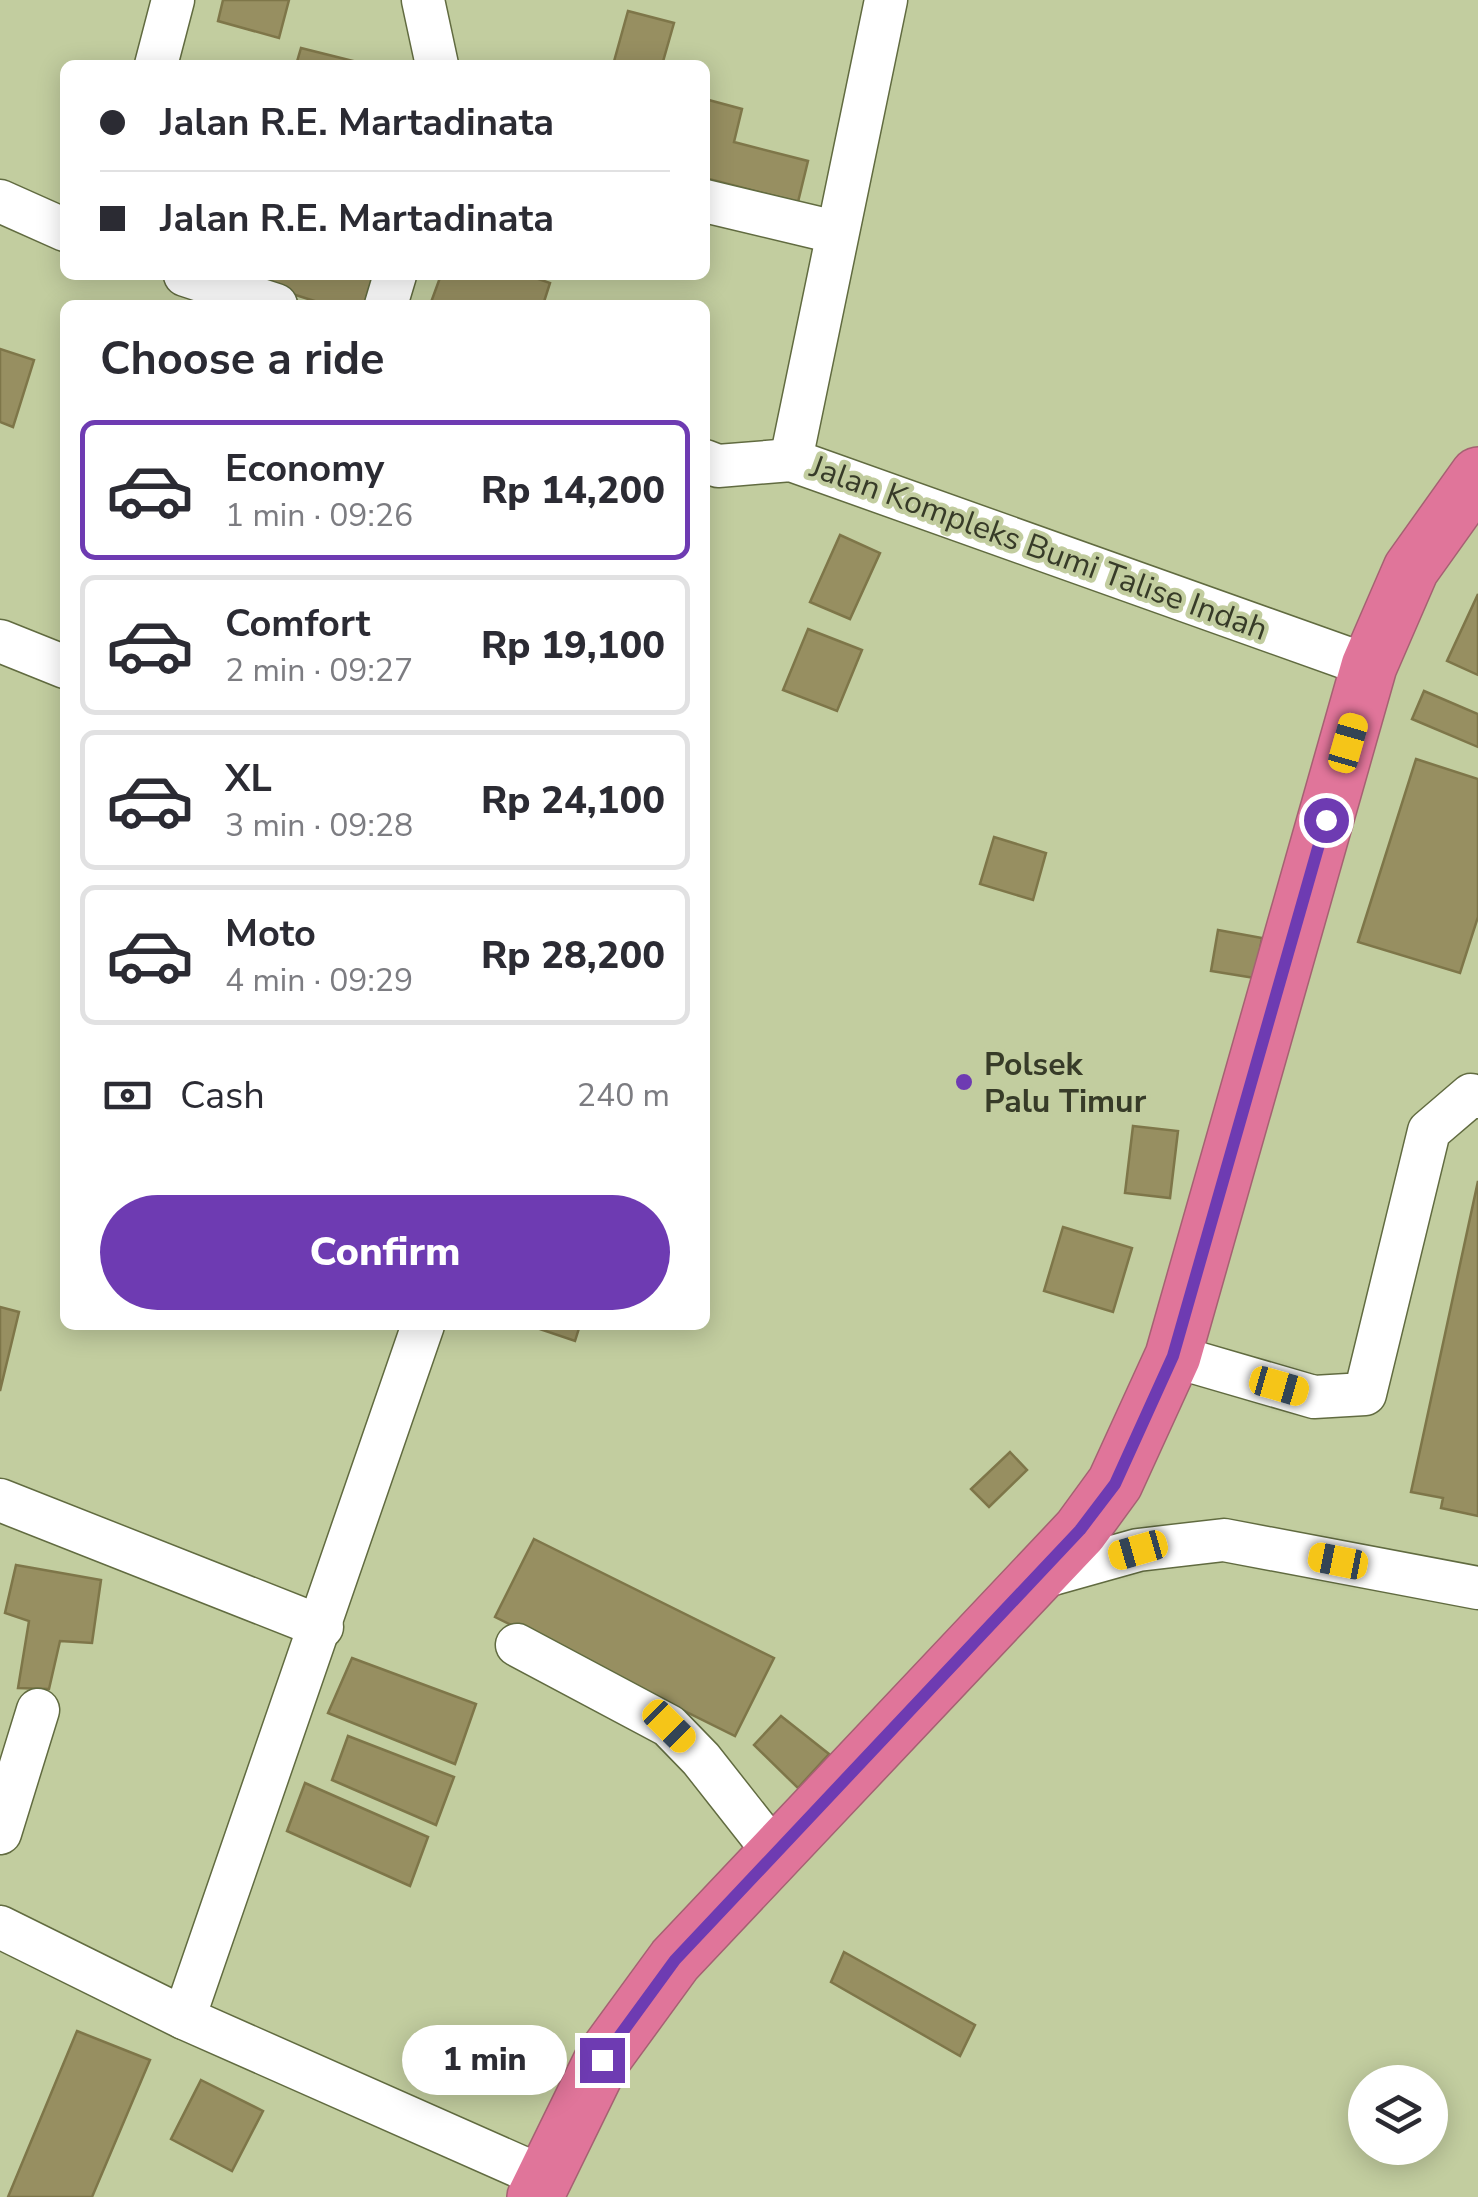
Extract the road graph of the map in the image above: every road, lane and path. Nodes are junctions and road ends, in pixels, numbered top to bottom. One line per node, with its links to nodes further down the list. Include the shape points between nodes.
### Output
1 (173, 0): 4 (street)
2 (423, 0): 5 (street)
3 (879, 2): 9 (street)
4 (157, 60)
5 (436, 60)
6 (0, 202): 8 (street)
7 (710, 202): 9 (street)
8 (60, 228)
9 (835, 232): 12 (street)
10 (200, 280): 11 (street)
11 (261, 300)
12 (792, 460): 14 (street, Jalan Kompleks Bumi Talise Indah); 17 (street, Jalan Kompleks Bumi Talise Indah)
13 (1478, 475): 17 (highway, via 1411,569)
14 (710, 476)
15 (0, 641): 16 (street)
16 (60, 665)
17 (1370, 666): 20 (highway)
18 (1478, 1096): 20 (street, via 1429,1131 1366,1394 1314,1396)
19 (421, 1330): 24 (street)
20 (1173, 1356): 22 (highway, via 1115,1484)
21 (0, 1500): 24 (street)
22 (1031, 1580): 23 (street, via 1138,1550 1224,1540); 28 (highway)
23 (1478, 1588)
24 (322, 1627): 30 (street)
25 (517, 1645): 28 (street, via 669,1726)
26 (38, 1710): 27 (street)
27 (0, 1833)
28 (774, 1853): 31 (highway, via 640,2002 602,2060)
29 (0, 1927): 30 (street)
30 (184, 2018): 31 (street)
31 (539, 2187)

